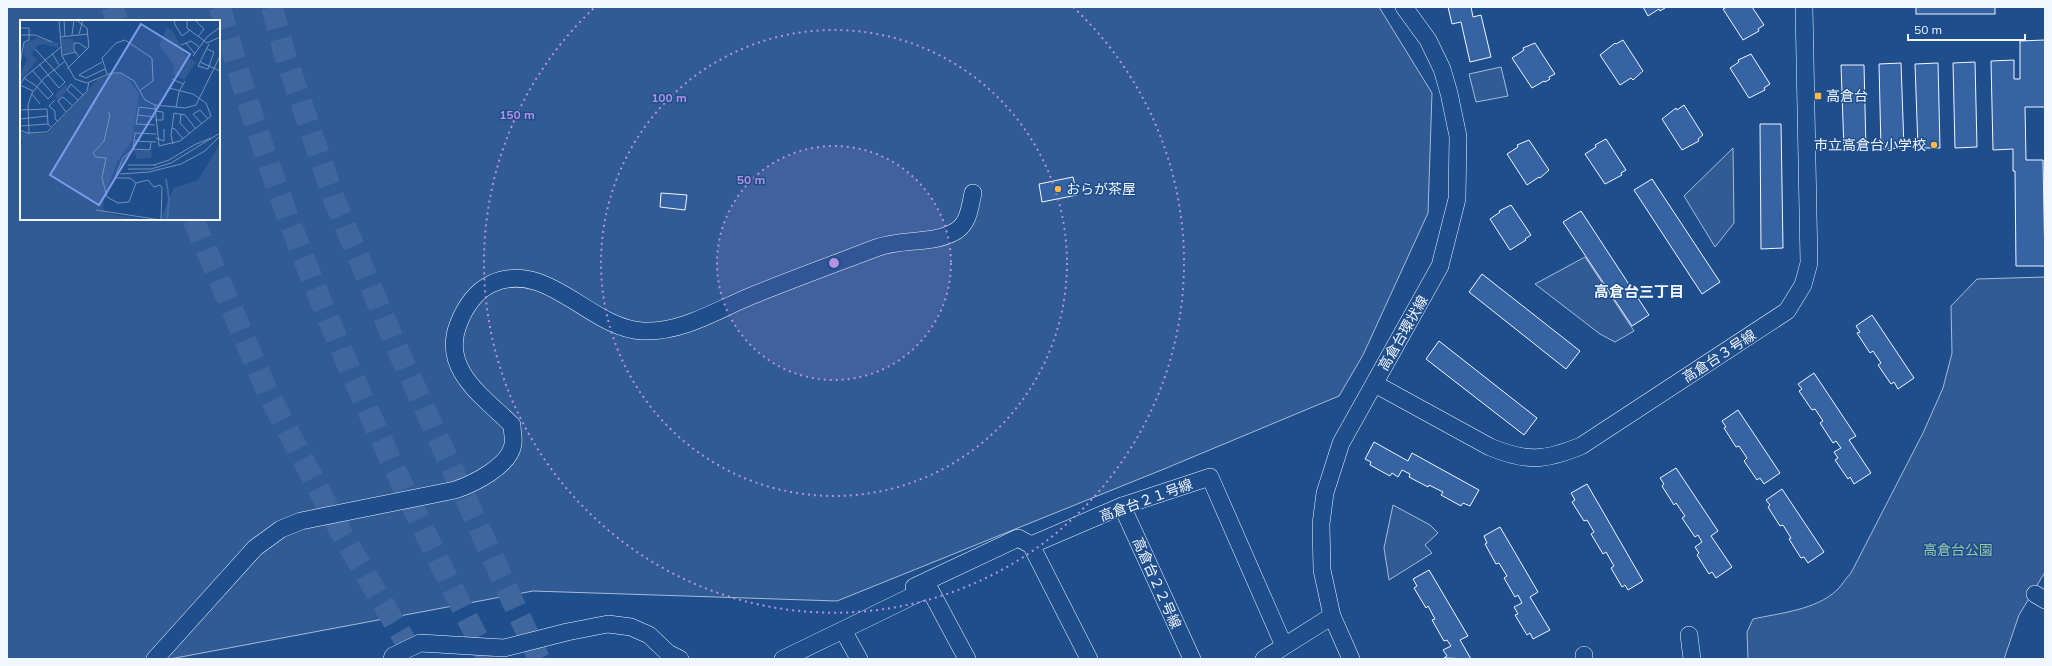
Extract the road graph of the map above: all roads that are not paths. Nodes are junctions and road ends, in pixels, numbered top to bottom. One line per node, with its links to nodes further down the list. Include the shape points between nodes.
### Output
1 (1404, 7): 4 (street, 高倉台環状線, via 1428,40 1449,93 1458,136 1457,200 1440,266)
2 (1804, 7): 4 (street, 高倉台３号線, via 1809,263 1803,285 1787,311 1581,446 1556,456 1533,459 1506,454)
3 (973, 193): 12 (street, via 967,218 957,230 942,237 894,242 878,247 693,322 667,330 643,331 624,328 553,289 517,277 497,281 482,289 461,316 453,346 458,365 469,384 512,425 513,445 505,458 493,471 474,484 302,521 281,529 255,548)
4 (1375, 384): 8 (street, 高倉台環状線, via 1341,443 1325,493 1321,524 1322,570)
5 (1122, 506): 6 (street, 高倉台２１号線); 11 (street, 高倉台２１号線, via 1210,477); 19 (street, 高倉台２２号線)
6 (1031, 545): 7 (street, via 1018,538 898,594); 18 (street)
7 (902, 601): 9 (street); 17 (street, via 929,588)
8 (1332, 616): 11 (street); 20 (street, 高倉台環状線)
9 (843, 630): 15 (street); 16 (street)
10 (1689, 635): 21 (street)
11 (1274, 654)
12 (155, 659)
13 (392, 659): 14 (street, via 393,656 420,643 504,648 608,624 631,627 649,635 668,653)
14 (680, 659)
15 (783, 659)
16 (859, 659)
17 (968, 659)
18 (1089, 659)
19 (1192, 659)
20 (1351, 659)
21 (1692, 659)

